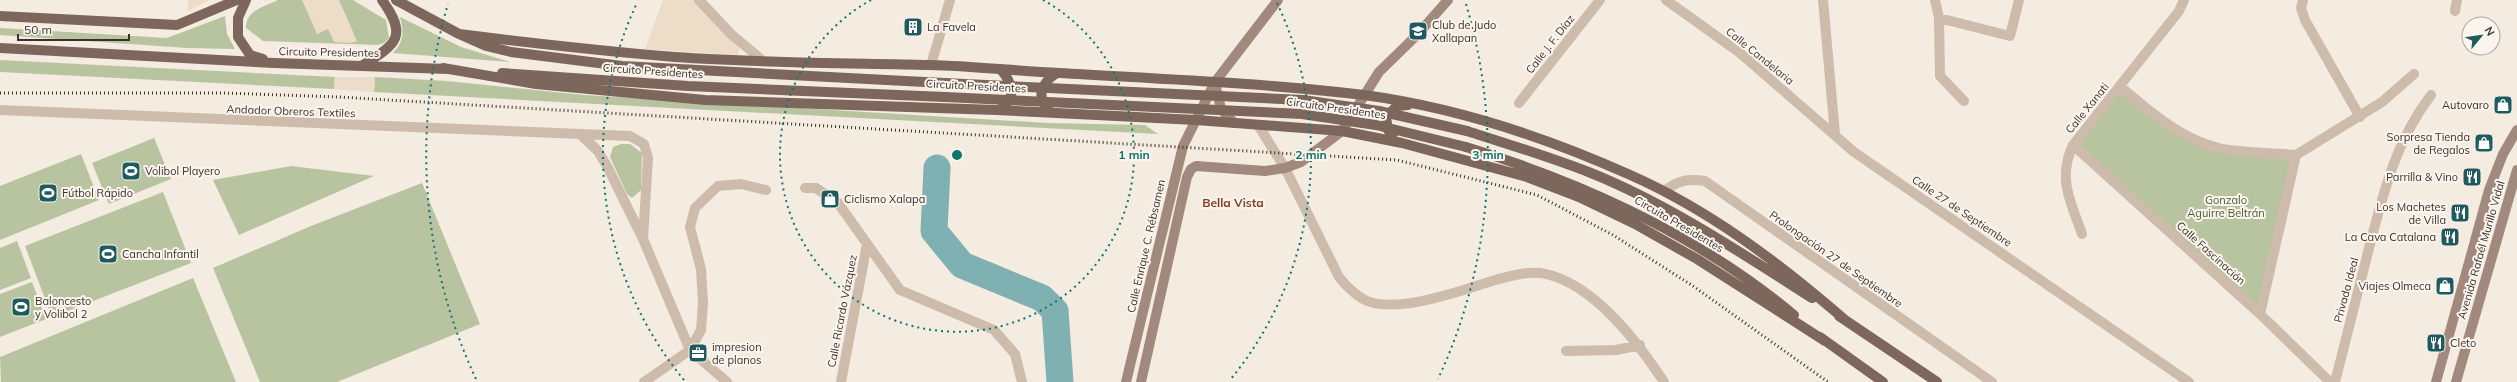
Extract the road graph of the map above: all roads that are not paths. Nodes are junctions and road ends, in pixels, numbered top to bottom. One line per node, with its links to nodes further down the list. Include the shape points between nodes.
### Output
1 (237, 0): 18 (main road, via 177,25)
2 (246, 0): 23 (main road, via 238,18 238,36 250,55)
3 (382, 0): 24 (main road, via 392,14 397,29 395,42)
4 (396, 0): 20 (main road, Circuito Presidentes)
5 (698, 0): 22 (street, via 731,34)
6 (950, 0): 25 (street)
7 (1278, 0): 30 (main road, Calle Enrique C. Rébsamen)
8 (1448, 0): 33 (main road, via 1379,72)
9 (1600, 0): 35 (street, Calle J. F. Díaz)
10 (1666, 0): 46 (street, Calle Candelaria, via 1740,52)
11 (1823, 0): 46 (street)
12 (1936, 0): 19 (street)
13 (2019, 0): 19 (street, via 2010,36)
14 (2184, 0): 31 (street, Calle Xanati, via 2179,11)
15 (2303, 0): 40 (street, via 2305,20)
16 (2456, 0): 17 (street)
17 (2455, 11)
18 (0, 16)
19 (1938, 18): 34 (street, via 1940,76)
20 (459, 34): 22 (main road, via 614,52); 60 (main road, Circuito Presidentes, bridge, via 498,49 622,66 1303,100 1379,111 1467,131 1591,173 1709,235)
21 (0, 48): 23 (main road, Circuito Presidentes)
22 (763, 61): 25 (main road)
23 (274, 63): 24 (main road, Circuito Presidentes)
24 (363, 65): 26 (main road, Circuito Presidentes)
25 (931, 65): 27 (main road)
26 (443, 68): 38 (main road, via 536,84 705,100); 61 (main road, Circuito Presidentes, bridge, via 688,86 1302,114 1376,125 1466,146 1530,166 1641,214 1769,294)
27 (1000, 69): 28 (main road); 38 (main road, via 1010,78 1012,91 1007,103)
28 (1057, 73): 30 (main road); 39 (main road, via 1046,80 1041,92 1044,104)
29 (2414, 74): 40 (street)
30 (1215, 82): 33 (main road); 41 (main road, Calle Enrique C. Rébsamen); 42 (main road, via 1221,109)
31 (2120, 86): 49 (street, Calle Xanati); 50 (street, via 2149,111 2188,136 2228,150)
32 (2431, 95): 77 (street, Privada Ideal, via 2413,119 2387,180)
33 (1365, 96): 36 (main road); 45 (main road)
34 (1964, 101)
35 (1519, 103)
36 (1412, 104): 48 (main road, via 1397,106 1386,117 1388,130); 55 (main road, via 1536,138)
37 (0, 110): 47 (street, Andador Obreros Textiles)
38 (996, 110): 39 (main road)
39 (1054, 113): 41 (main road)
40 (2360, 117): 50 (street)
41 (1196, 120): 42 (main road); 69 (main road, Calle Enrique C. Rébsamen, via 1180,156)
42 (1234, 123): 43 (main road)
43 (1258, 125): 45 (main road); 51 (street)
44 (2517, 130): 78 (main road, Avenida Rafaél Murillo Vidal, via 2503,154 2489,190)
45 (1342, 131): 48 (main road); 51 (main road, via 1301,162)
46 (1835, 134): 75 (street, Calle 27 de Septiembre, via 1854,152)
47 (581, 135): 57 (street, via 598,151); 57 (street, Andador Obreros Textiles, via 630,136 644,144 648,158)
48 (1402, 143): 61 (main road, via 1527,177 1579,197 1635,224 1697,259)
49 (2073, 145): 56 (street, Calle Xanati, via 2066,159 2064,176); 59 (street, Calle Fascinación)
50 (2296, 155): 59 (street)
51 (1285, 168): 62 (street, via 1339,277 1348,289 1364,300 1380,304 1418,302 1520,274 1545,273 1584,290); 70 (main road, via 1266,171 1196,166 1191,169 1187,177)
52 (2517, 170): 79 (main road, Avenida Rafaél Murillo Vidal)
53 (805, 188): 58 (street, via 816,188 838,202)
54 (766, 190): 63 (street, via 741,184 718,186 695,208 690,227 701,269 703,303 701,330)
55 (1664, 191): 60 (main road, via 1784,268); 74 (street, Prolongación 27 de Septiembre, via 1677,182 1692,178 1705,181)
56 (2082, 234)
57 (643, 240): 63 (street)
58 (867, 244): 67 (street, Calle Ricardo Vázquez); 68 (street, via 900,290 994,330 1015,354)
59 (2260, 314): 76 (street, Calle Fascinación)
60 (1844, 319): 73 (main road, Circuito Presidentes)
61 (1825, 341): 72 (main road, Circuito Presidentes)
62 (1640, 345): 64 (street, via 1616,350); 71 (street)
63 (690, 350): 65 (street); 66 (street)
64 (1566, 351)
65 (644, 382)
66 (728, 382)
67 (841, 382)
68 (1022, 382)
69 (1126, 382)
70 (1141, 382)
71 (1664, 382)
72 (1883, 382)
73 (1937, 382)
74 (1992, 382)
75 (2189, 382)
76 (2330, 382)
77 (2335, 382)
78 (2436, 382)
79 (2456, 382)

